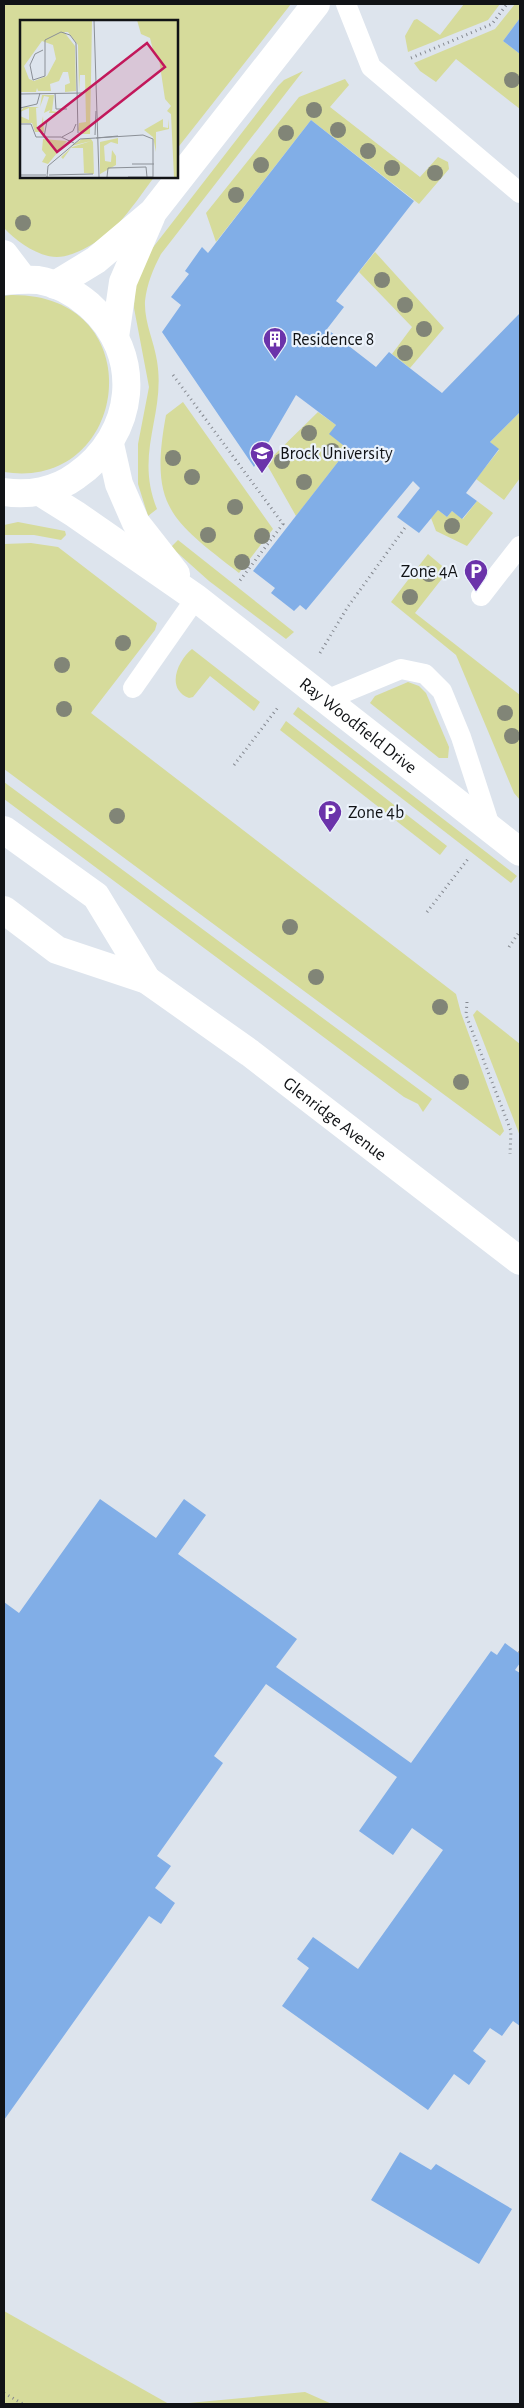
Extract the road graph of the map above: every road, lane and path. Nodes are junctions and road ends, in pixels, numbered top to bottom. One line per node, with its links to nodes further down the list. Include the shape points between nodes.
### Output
1 (316, 4): 6 (street)
2 (346, 4): 5 (lane, via 371,67)
3 (507, 4): 4 (path, via 492,24)
4 (412, 58)
5 (520, 193)
6 (153, 212): 9 (street, via 96,260); 10 (street, via 123,282)
7 (4, 254): 8 (street)
8 (13, 280): 9 (street)
9 (55, 285): 10 (street, via 79,296 100,314)
10 (115, 337): 12 (street, via 125,363 127,391 122,418)
11 (173, 375): 16 (path, via 283,524)
12 (110, 444): 13 (street, via 91,466 67,483); 18 (street, Ray Woodfield Drive, via 119,484 136,523)
13 (15, 494): 18 (street, Ray Woodfield Drive, via 76,514)
14 (408, 524): 19 (path, via 347,608)
15 (520, 546): 17 (lane)
16 (238, 582)
17 (481, 596)
18 (196, 598): 20 (lane); 21 (street, Ray Woodfield Drive)
19 (318, 655)
20 (133, 688)
21 (326, 700): 24 (street, Ray Woodfield Drive); 24 (lane, via 401,669 425,674 442,691 461,737)
22 (282, 702): 23 (path)
23 (234, 765)
24 (491, 829): 26 (street, Ray Woodfield Drive)
25 (4, 830): 32 (street, Glenridge Avenue, via 96,896)
26 (520, 852)
27 (468, 859): 29 (path)
28 (4, 910): 32 (street, Glenridge Avenue, via 57,950)
29 (427, 912)
30 (520, 931): 31 (path)
31 (509, 947)
32 (148, 980): 35 (street, Glenridge Avenue, via 250,1053)
33 (466, 1002): 34 (path, via 466,1015 511,1131)
34 (510, 1154)
35 (520, 1261)
36 (4, 2393): 37 (path)
37 (23, 2404)

